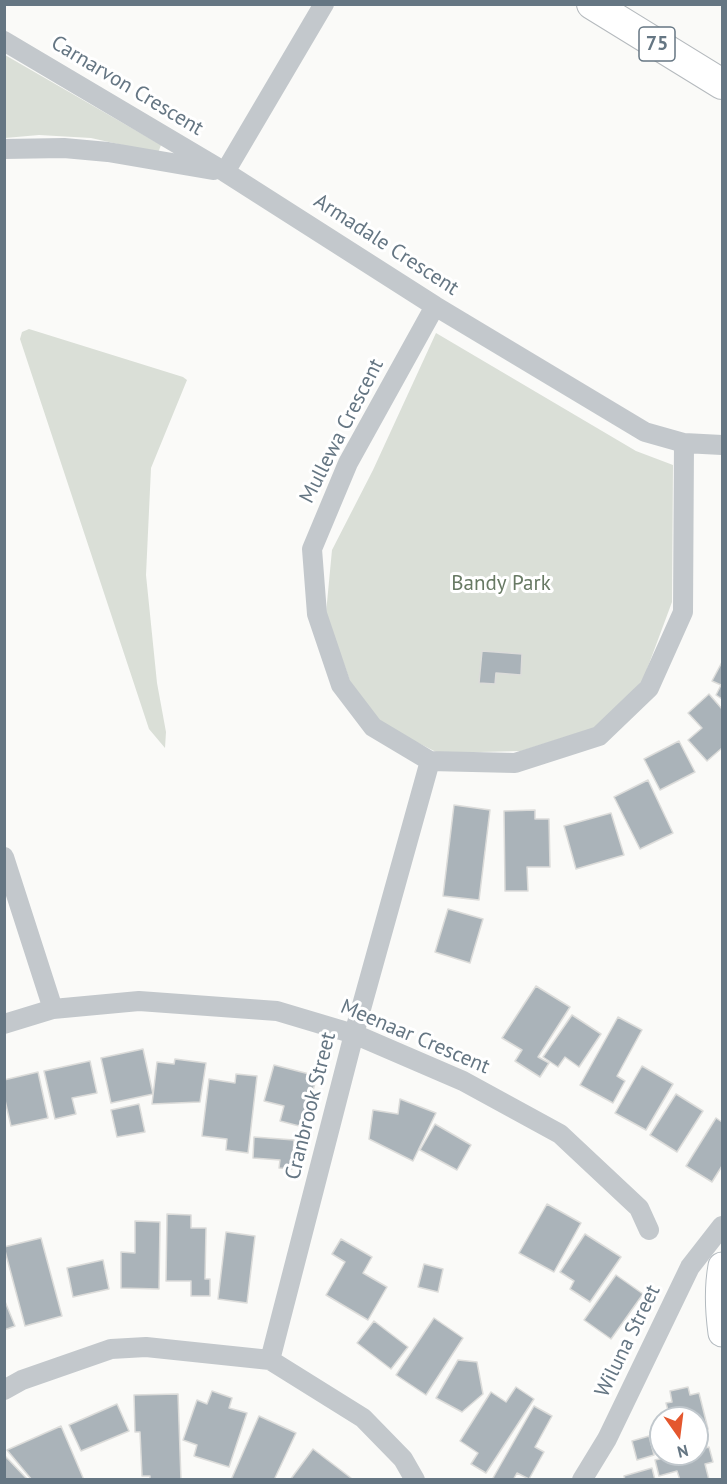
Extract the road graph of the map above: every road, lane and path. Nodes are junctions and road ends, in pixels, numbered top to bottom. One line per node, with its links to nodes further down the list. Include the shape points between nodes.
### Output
1 (324, 4): 6 (street)
2 (592, 4): 4 (main road, 75)
3 (4, 41): 6 (street, Carnarvon Crescent)
4 (723, 84)
5 (4, 149): 6 (street, Armadale Crescent, via 64,148)
6 (225, 172): 7 (street, Armadale Crescent)
7 (435, 306): 8 (street, Armadale Crescent, via 645,432); 10 (street, Mullewa Crescent, via 348,464 312,549 316,614 341,686 373,727)
8 (684, 443): 9 (street, Armadale Crescent); 10 (street, Mullewa Crescent, via 683,612 649,688 599,736 515,763)
9 (723, 445)
10 (430, 761): 14 (street, Cranbrook Street)
11 (4, 857): 12 (street)
12 (53, 1009): 13 (street, Meenaar Crescent); 14 (street, Meenaar Crescent, via 139,1001 225,1006 277,1011)
13 (4, 1024)
14 (354, 1034): 16 (street, Meenaar Crescent, via 463,1081 560,1134 639,1208); 19 (street, Cranbrook Street)
15 (723, 1226): 22 (street, Wiluna Street, via 690,1268 607,1439)
16 (649, 1230)
17 (723, 1266): 18 (main road)
18 (723, 1333)
19 (270, 1360): 20 (street, via 146,1347 111,1348 31,1376); 21 (street, via 363,1418 403,1459)
20 (4, 1390)
21 (415, 1479)
22 (582, 1479)

